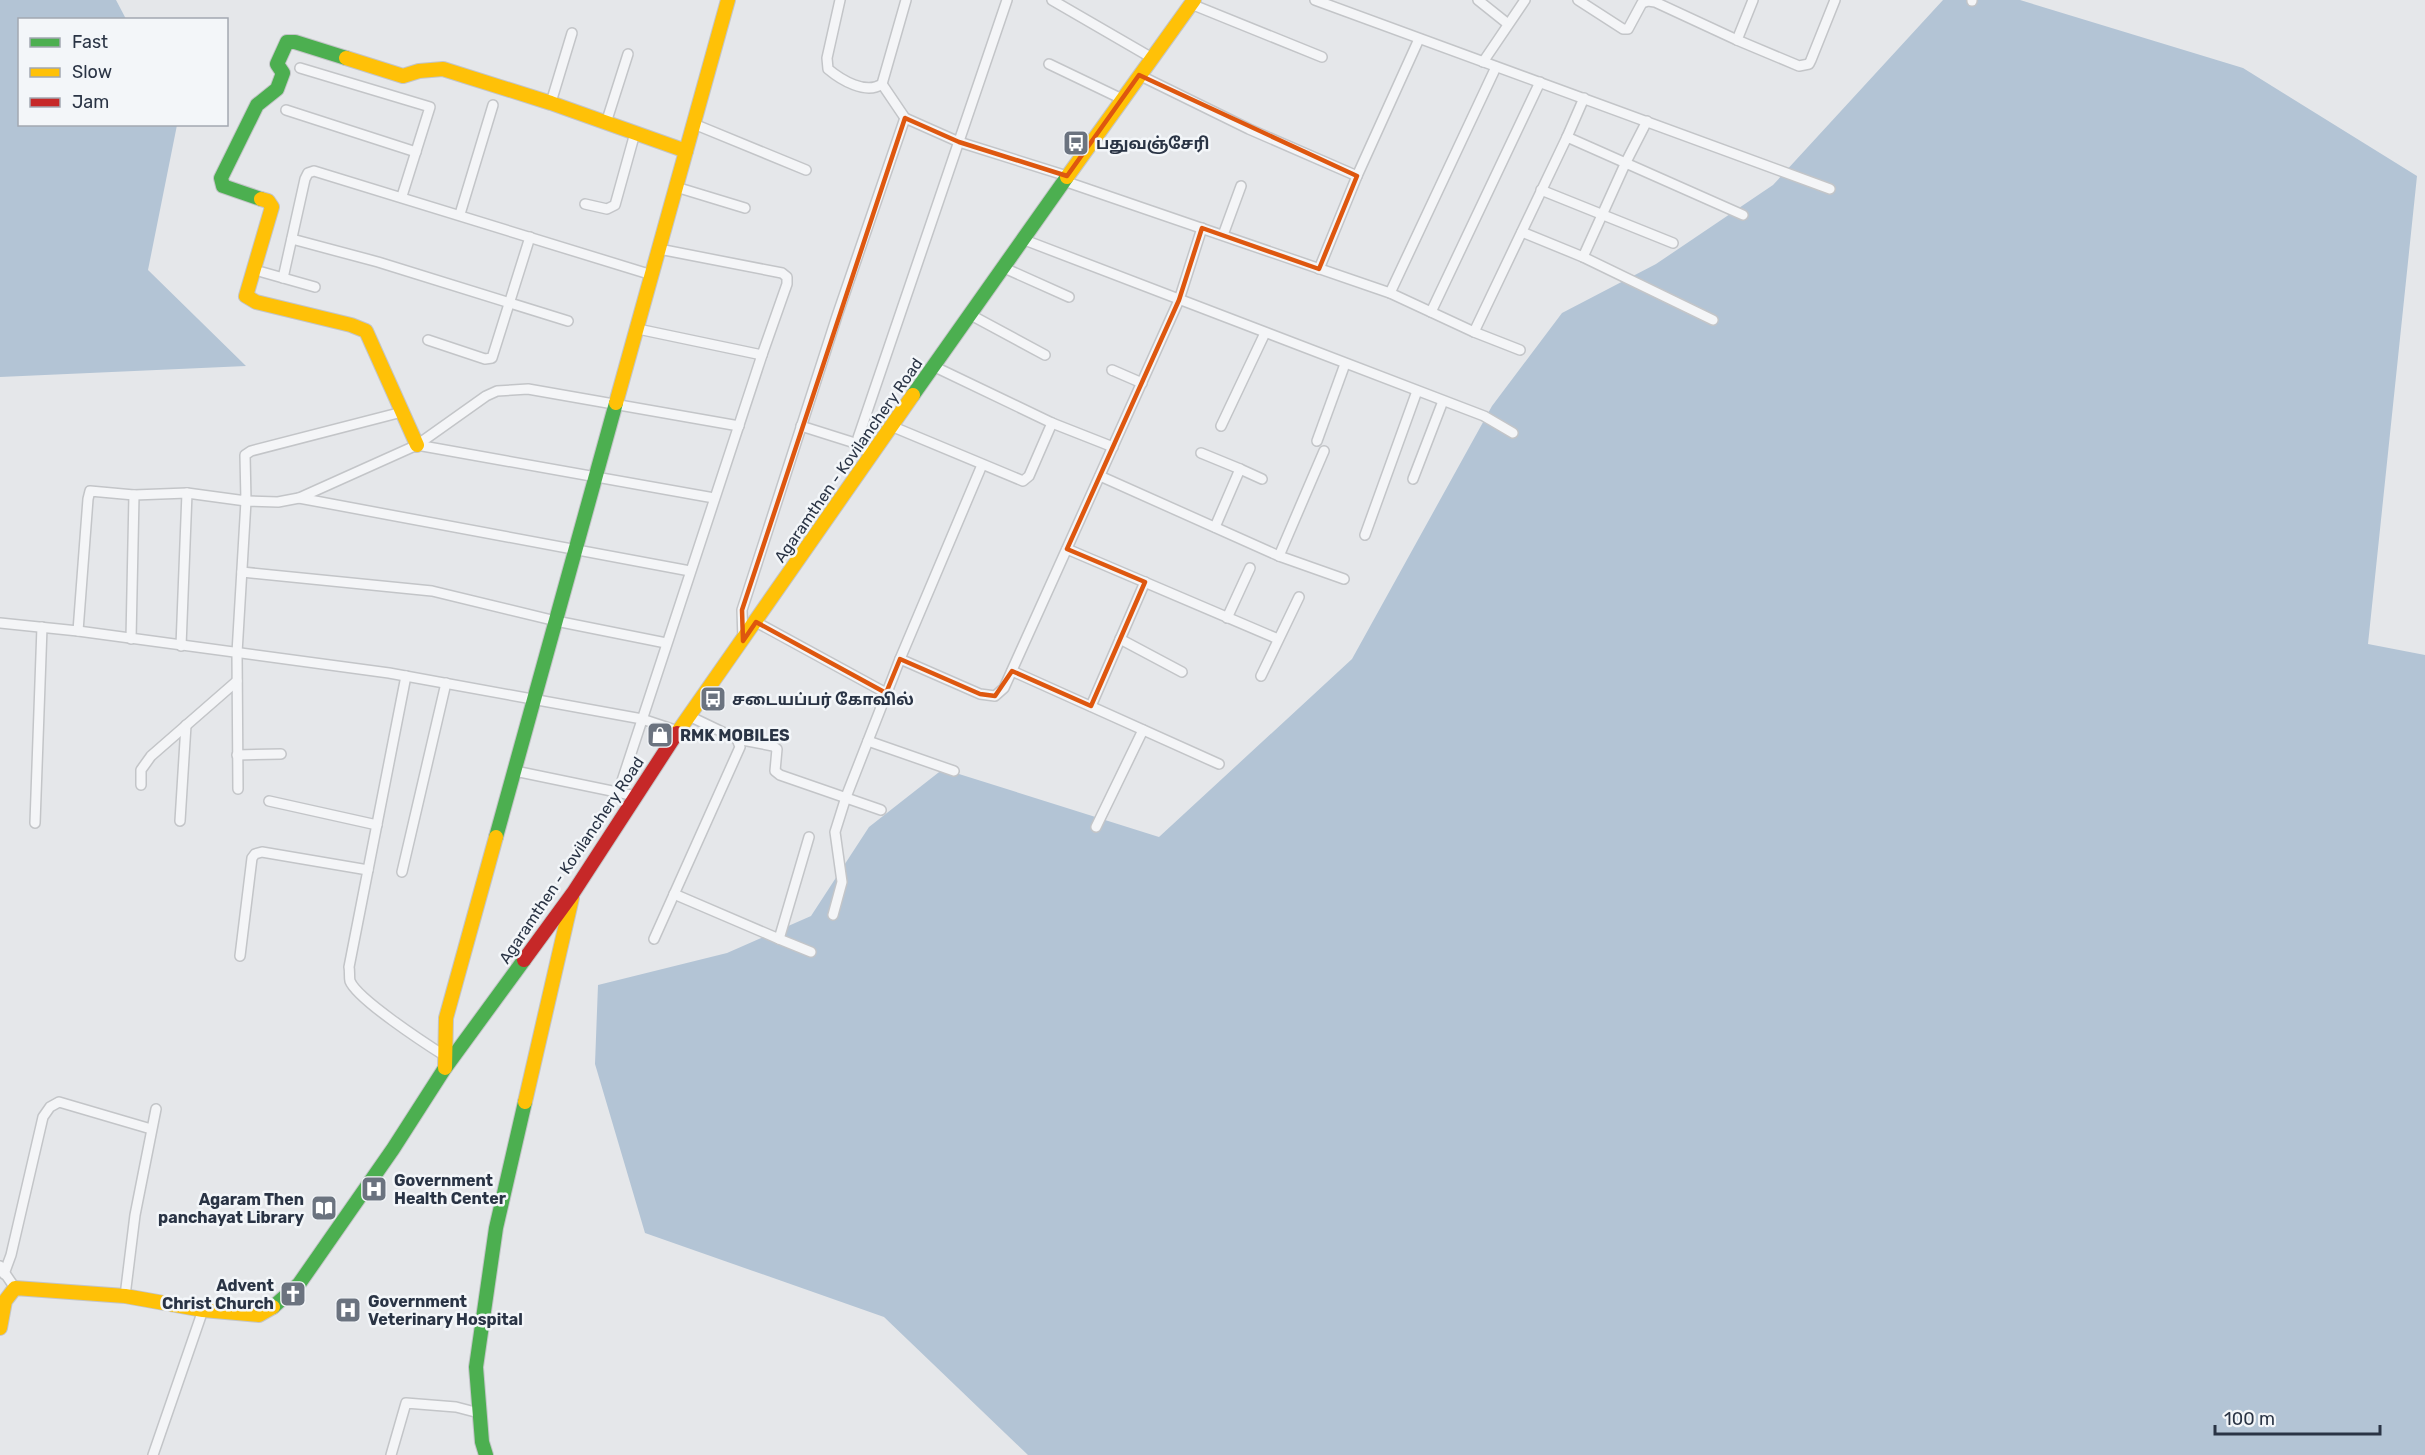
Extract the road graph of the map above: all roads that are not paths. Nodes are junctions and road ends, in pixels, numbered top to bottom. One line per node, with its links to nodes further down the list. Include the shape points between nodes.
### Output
1 (728, 0): 36 (street)
2 (840, 0): 27 (street, via 828,69 867,90)
3 (906, 0): 27 (street)
4 (1007, 0): 39 (street)
5 (1052, 0): 20 (street)
6 (1315, 0): 16 (street)
7 (1478, 0): 14 (street)
8 (1526, 0): 14 (street)
9 (1578, 0): 13 (street, via 1623,29 1631,25 1642,3)
10 (1753, 0): 17 (street)
11 (1835, 0): 17 (street, via 1805,66)
12 (1192, 2): 19 (street); 20 (street, Agaramthen - Kovilanchery Road)
13 (1670, 4): 17 (street)
14 (1508, 24): 21 (street)
15 (572, 33): 30 (street)
16 (1419, 39): 21 (street); 44 (street)
17 (1737, 40)
18 (628, 54): 35 (street)
19 (1322, 57)
20 (1152, 58): 25 (street, Agaramthen - Kovilanchery Road)
21 (1484, 62): 23 (street)
22 (1048, 64): 29 (street)
23 (1496, 67): 26 (street); 71 (street)
24 (300, 68): 41 (street, via 430,108)
25 (1139, 75): 29 (street, Agaramthen - Kovilanchery Road); 44 (street)
26 (1540, 82): 28 (street); 75 (street)
27 (882, 84): 33 (street)
28 (1584, 98): 34 (street); 38 (street)
29 (1122, 99): 45 (street, Agaramthen - Kovilanchery Road)
30 (552, 101): 35 (street); 93 (street, via 443,69 403,76 295,42 284,46 277,64 282,81 274,93 257,105 220,182 228,189 268,201 272,207 246,296 366,331)
31 (493, 105): 53 (street)
32 (286, 110): 41 (street)
33 (905, 118): 39 (street); 96 (street)
34 (1647, 121): 42 (street); 48 (street)
35 (606, 123): 37 (street)
36 (694, 124): 40 (street); 43 (street)
37 (635, 134): 40 (street); 51 (street, via 615,205 607,209)
38 (1567, 137): 42 (street); 49 (street)
39 (958, 142): 45 (street); 101 (street)
40 (686, 151): 47 (street)
41 (416, 152): 50 (street)
42 (1626, 162): 54 (street); 55 (street)
43 (806, 170)
44 (1357, 176): 66 (street)
45 (1065, 178): 56 (street); 61 (street, Agaramthen - Kovilanchery Road)
46 (1240, 186): 58 (street)
47 (676, 187): 52 (street); 63 (street)
48 (1830, 189)
49 (1541, 190): 54 (street); 57 (street)
50 (402, 196): 53 (street); 60 (street, via 321,171 308,173)
51 (585, 204)
52 (745, 208)
53 (460, 214): 59 (street)
54 (1602, 215): 62 (street); 64 (street)
55 (1743, 215)
56 (1202, 228): 58 (street); 73 (street)
57 (1522, 232): 64 (street); 80 (street)
58 (1223, 235): 66 (street)
59 (530, 237): 68 (street); 74 (street)
60 (292, 239): 69 (street); 74 (street)
61 (1022, 239): 65 (street, Agaramthen - Kovilanchery Road); 73 (street)
62 (1673, 243)
63 (659, 249): 68 (street); 84 (street, via 787,277)
64 (1583, 257): 77 (street)
65 (1002, 267): 72 (street); 76 (street, Agaramthen - Kovilanchery Road)
66 (1319, 269): 71 (street)
67 (262, 272): 69 (street)
68 (652, 275): 79 (street)
69 (283, 278): 70 (street)
70 (315, 287)
71 (1389, 293): 75 (street)
72 (1069, 297)
73 (1179, 300): 81 (street); 89 (street)
74 (509, 303): 78 (street); 82 (street, via 492,357 485,359)
75 (1431, 312): 80 (street)
76 (969, 314): 85 (street); 87 (street, Agaramthen - Kovilanchery Road)
77 (1713, 320)
78 (568, 321)
79 (638, 329): 84 (street); 92 (street)
80 (1474, 332): 83 (street)
81 (1265, 333): 86 (street); 98 (street)
82 (428, 340)
83 (1520, 350)
84 (762, 355): 95 (street)
85 (1045, 355)
86 (1345, 364): 90 (street); 100 (street)
87 (933, 366): 94 (street); 97 (street, Agaramthen - Kovilanchery Road)
88 (1112, 370): 89 (street)
89 (1142, 383): 103 (street)
90 (1417, 391): 91 (street); 119 (street)
91 (1443, 401): 99 (street, via 1484,416); 112 (street)
92 (617, 404): 95 (street); 102 (street, via 528,388 496,391); 109 (street)
93 (402, 412): 102 (street); 117 (street, via 251,451 245,455 244,463)
94 (1052, 423): 103 (street); 107 (street, via 1026,479 1016,479)
95 (739, 426): 116 (street)
96 (801, 426): 101 (street); 138 (street, via 742,609)
97 (891, 426): 106 (street, Agaramthen - Kovilanchery Road); 107 (street)
98 (1221, 426)
99 (1513, 434)
100 (1317, 441)
101 (858, 444): 106 (street)
102 (417, 445): 109 (street); 115 (street)
103 (1113, 447): 110 (street)
104 (1324, 451): 122 (street)
105 (1201, 453): 108 (street)
106 (871, 455): 131 (street, Agaramthen - Kovilanchery Road)
107 (982, 465): 142 (street)
108 (1240, 469): 111 (street); 118 (street)
109 (597, 476): 116 (street); 121 (street)
110 (1100, 476): 118 (street); 120 (street)
111 (1262, 479)
112 (1413, 479)
113 (187, 493): 114 (street); 117 (street); 140 (street)
114 (134, 495): 134 (street, via 90,491 88,494); 135 (street)
115 (299, 498): 117 (street); 121 (street)
116 (714, 498): 124 (street)
117 (246, 501): 125 (street)
118 (1215, 527): 122 (street)
119 (1365, 535)
120 (1067, 549): 127 (street); 143 (street)
121 (576, 550): 124 (street); 130 (street)
122 (1279, 556): 126 (street)
123 (1250, 568): 129 (street)
124 (690, 571): 139 (street)
125 (242, 572): 130 (street, via 432,591); 141 (street)
126 (1344, 579)
127 (1145, 582): 129 (street); 136 (street)
128 (1299, 597): 137 (street)
129 (1227, 618): 137 (street)
130 (556, 621): 139 (street); 150 (street)
131 (756, 622): 138 (street, Agaramthen - Kovilanchery Road); 149 (street)
132 (0, 623): 133 (street)
133 (42, 627): 134 (street); 172 (street)
134 (78, 631): 135 (street)
135 (131, 639): 140 (street)
136 (1120, 639): 144 (street); 151 (street)
137 (1278, 639): 146 (street)
138 (743, 641): 152 (street, Agaramthen - Kovilanchery Road)
139 (666, 643): 153 (street)
140 (181, 646): 141 (street)
141 (237, 653): 145 (street); 147 (street)
142 (900, 659): 143 (street, via 980,694 995,696); 149 (street)
143 (1012, 671): 151 (street)
144 (1182, 672)
145 (406, 676): 148 (street); 173 (street)
146 (1261, 676)
147 (237, 681): 154 (street); 160 (street)
148 (446, 683): 150 (street); 177 (street)
149 (886, 693): 158 (street)
150 (535, 699): 153 (street); 162 (street)
151 (1091, 706): 155 (street)
152 (689, 716): 156 (street, Agaramthen - Kovilanchery Road); 157 (street)
153 (642, 719): 156 (street); 166 (street)
154 (186, 725): 164 (street, via 151,756 141,770); 171 (street)
155 (1143, 730): 161 (street); 174 (street)
156 (678, 731): 167 (street, Agaramthen - Kovilanchery Road)
157 (737, 739): 168 (street, via 777,749 775,771 780,775); 179 (street, via 738,752)
158 (868, 741): 163 (street); 168 (street)
159 (280, 754): 160 (street)
160 (237, 755): 165 (street)
161 (1220, 764)
162 (515, 771): 166 (street); 185 (street, via 446,1018)
163 (954, 771)
164 (141, 785)
165 (237, 789)
166 (618, 792): 167 (street)
167 (636, 796): 178 (street, Agaramthen - Kovilanchery Road)
168 (846, 797): 170 (street); 180 (street, via 835,832 842,882)
169 (269, 801): 173 (street)
170 (881, 810)
171 (180, 821)
172 (34, 823)
173 (377, 825): 176 (street)
174 (1096, 826)
175 (809, 837): 182 (street)
176 (368, 870): 184 (street, via 255,854); 185 (street, via 350,981 360,994)
177 (402, 872)
178 (573, 893): 185 (street, Agaramthen - Kovilanchery Road); 193 (street, via 496,1228 476,1367)
179 (675, 894): 181 (street); 182 (street)
180 (833, 915)
181 (654, 939)
182 (779, 939): 183 (street)
183 (811, 951)
184 (240, 956)
185 (445, 1062): 191 (street, Agaramthen - Kovilanchery Road, via 393,1149 299,1284 259,1316)
186 (156, 1109): 187 (street)
187 (151, 1129): 188 (street, via 60,1102 50,1107 43,1117 11,1255); 190 (street)
188 (2, 1270): 189 (street)
189 (15, 1288): 190 (street, Agaramthen - Kovilanchery Road); 192 (street, via 8,1293)
190 (125, 1296): 191 (street, Agaramthen - Kovilanchery Road)
191 (203, 1310): 194 (street)
192 (0, 1328)
193 (480, 1413): 195 (street, via 406,1403); 196 (street)
194 (153, 1455)
195 (391, 1455)
196 (486, 1455)

